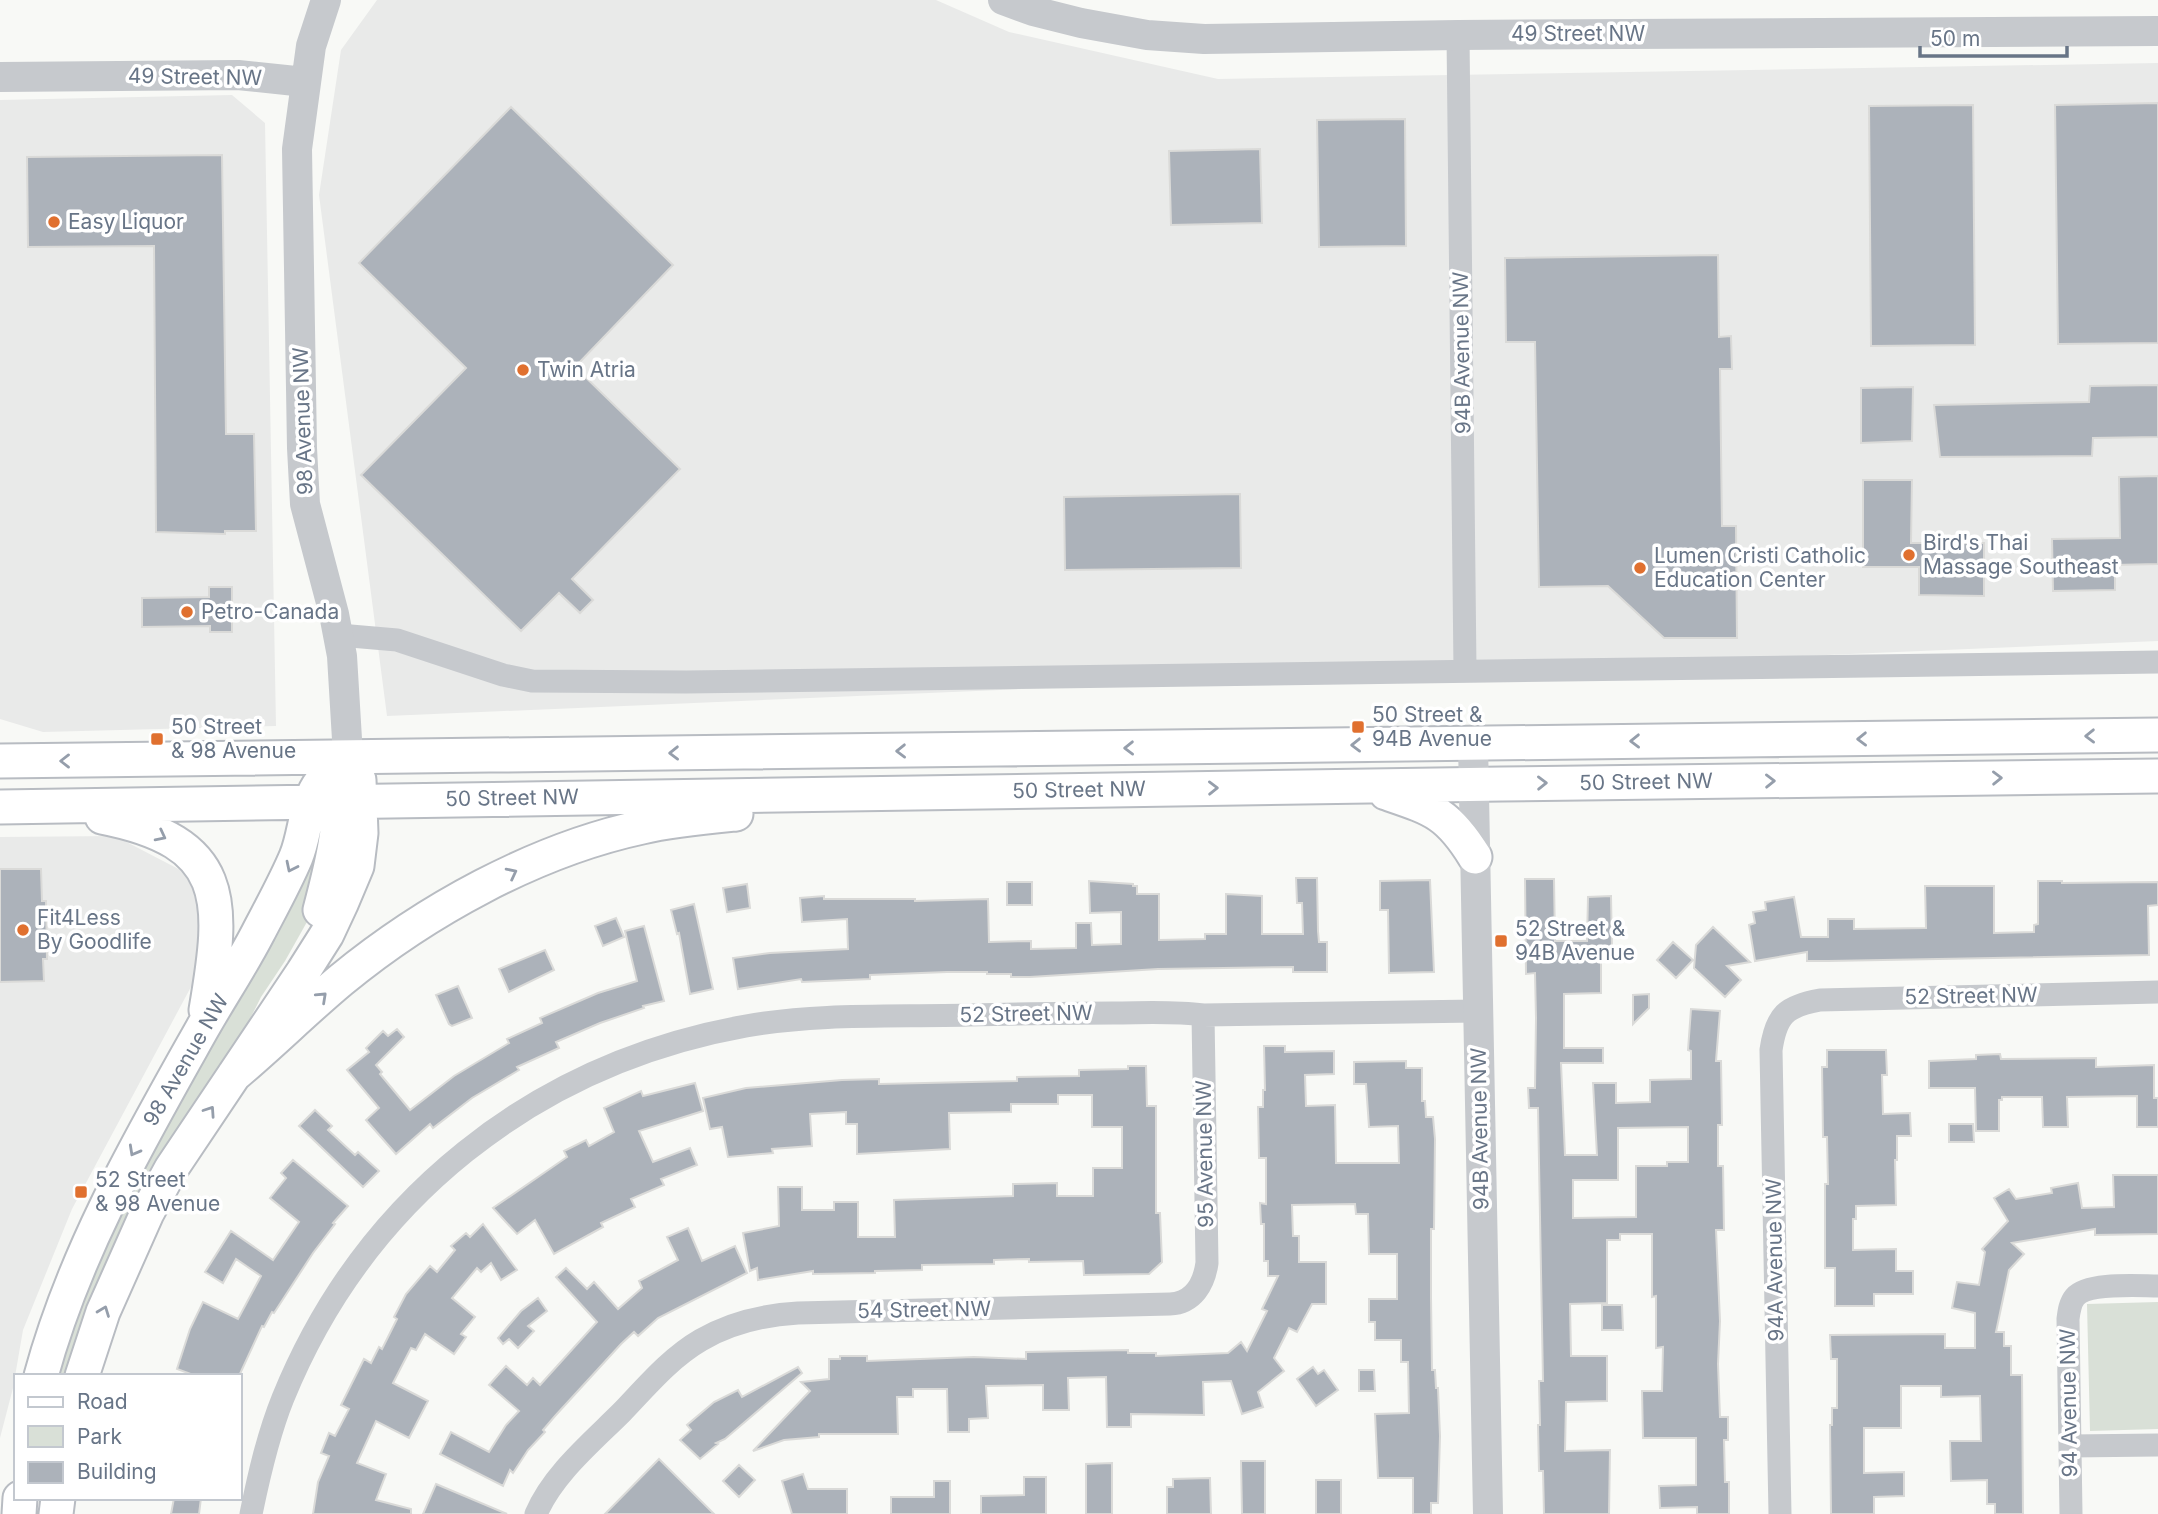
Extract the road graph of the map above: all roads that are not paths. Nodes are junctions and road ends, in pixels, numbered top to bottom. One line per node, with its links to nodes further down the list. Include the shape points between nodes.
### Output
1 (326, 0): 6 (street)
2 (1003, 0): 4 (street, 49 Street NW, via 1081,23 1147,35 1204,39)
3 (2158, 31): 4 (street, 49 Street NW)
4 (1458, 35): 9 (street, 94B Avenue NW)
5 (0, 77): 6 (street, 49 Street NW, via 238,75)
6 (305, 82): 7 (street, 98 Avenue NW, via 296,167 303,492)
7 (339, 635): 9 (street, via 397,640 532,681); 14 (street, 98 Avenue NW, via 346,700)
8 (2158, 662): 9 (street)
9 (1465, 670)
10 (2158, 735): 11 (main road, 50 Street NW, one-way to 11)
11 (1473, 743): 14 (main road, 50 Street NW, one-way to 14, via 614,754 539,771 442,773); 15 (street, 94B Avenue NW)
12 (0, 761): 14 (main road, one-way to 12, via 327,762 288,756)
13 (2158, 776): 15 (main road, 50 Street NW, one-way to 13)
14 (340, 783): 17 (main road, 50 Street NW); 19 (main road, via 320,772 173,786); 25 (main road, 98 Avenue NW, one-way to 25, via 307,822 249,951); 26 (main road, 98 Avenue NW, via 361,833 357,866 327,934)
15 (1474, 785): 16 (main road, 50 Street NW); 20 (street, 94B Avenue NW)
16 (1363, 786): 17 (main road, 50 Street NW, one-way to 16); 20 (main road, via 1446,818)
17 (924, 792): 26 (main road, one-way to 17, via 341,980 388,945 452,904 540,859 641,827)
18 (0, 807): 19 (main road)
19 (48, 807): 25 (main road, one-way to 25, via 159,833 186,851 206,873 218,932)
20 (1475, 856): 22 (street, 94B Avenue NW)
21 (2158, 992): 23 (street, 52 Street NW, via 1820,1000)
22 (1477, 1011): 24 (street, 52 Street NW); 35 (street, 94B Avenue NW)
23 (1786, 1011): 36 (street, 94A Avenue NW, via 1771,1049)
24 (1203, 1015): 28 (street, 95 Avenue NW, via 1207,1263); 33 (street, 52 Street NW, via 793,1020 680,1041 583,1077 498,1127 451,1162 356,1264 313,1334 282,1401)
25 (203, 1027): 29 (main road, 98 Avenue NW, one-way to 29, via 120,1177 83,1255)
26 (234, 1075): 30 (main road, 98 Avenue NW, one-way to 26, via 103,1312 147,1213)
27 (2158, 1286): 32 (street, 94 Avenue NW, via 2092,1288 2072,1301 2068,1319)
28 (1196, 1291): 34 (street, 54 Street NW, via 1177,1303 776,1314 734,1326 701,1340 663,1369 578,1456)
29 (42, 1374)
30 (83, 1374)
31 (2158, 1445): 32 (street)
32 (2070, 1446): 37 (street, 94 Avenue NW)
33 (251, 1514)
34 (536, 1514)
35 (1488, 1514)
36 (1780, 1514)
37 (2071, 1514)

